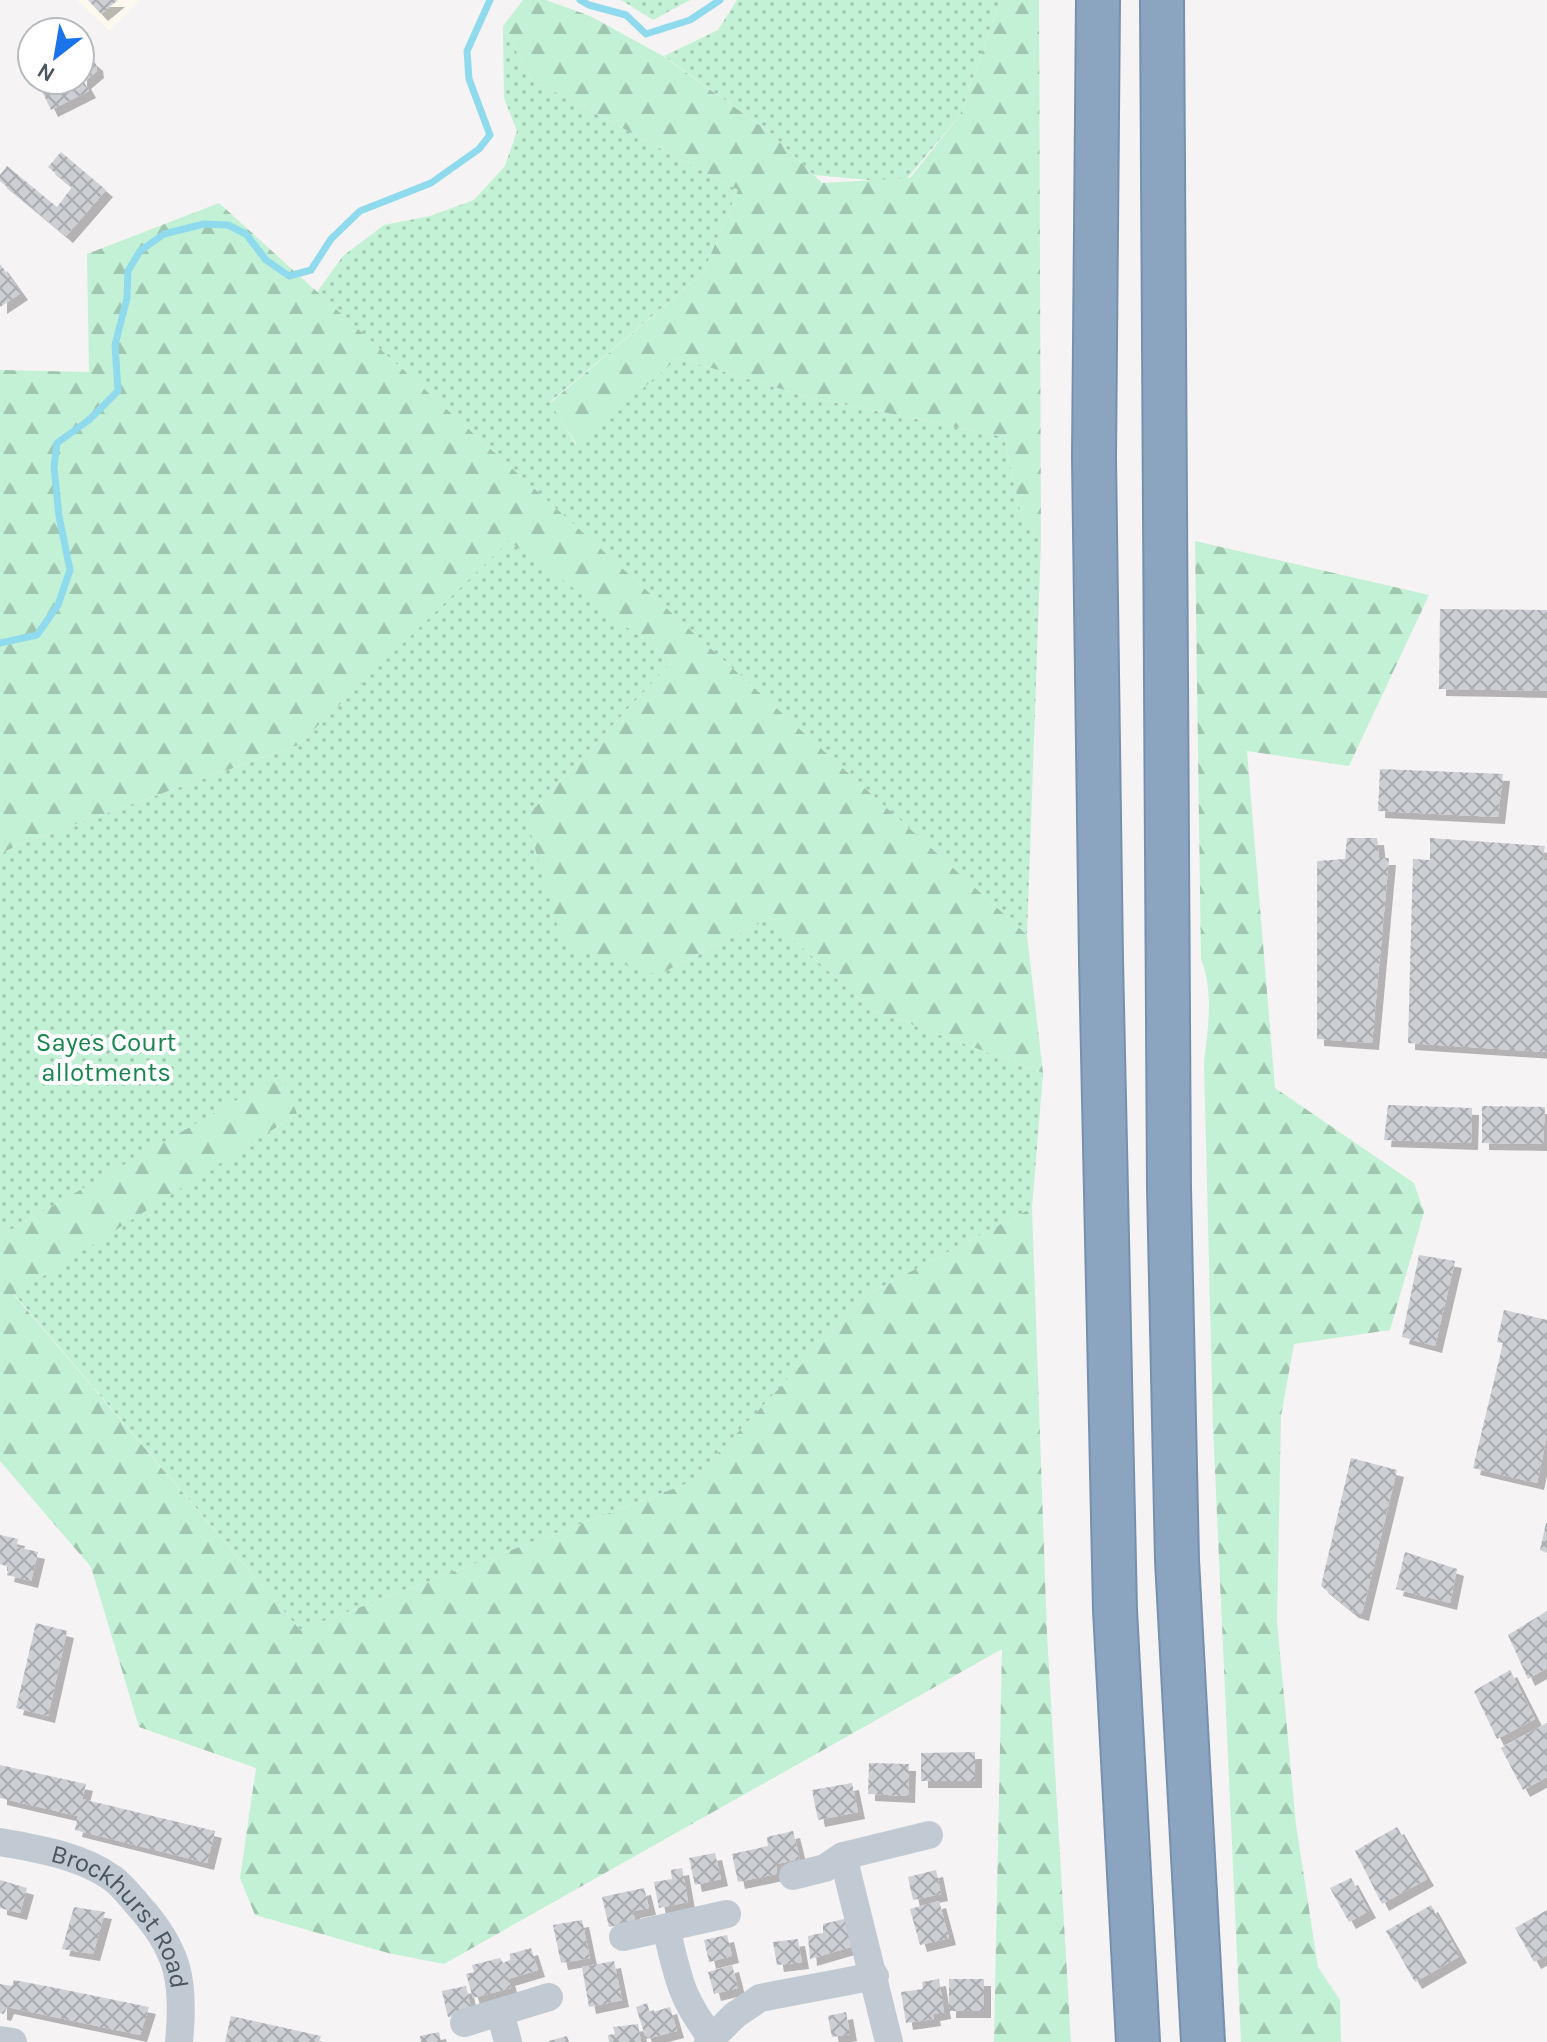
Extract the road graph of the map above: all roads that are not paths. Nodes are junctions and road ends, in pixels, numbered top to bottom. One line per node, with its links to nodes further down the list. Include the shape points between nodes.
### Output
1 (1098, 0): 20 (highway, via 1094,458 1101,975 1115,1610)
2 (1162, 0): 21 (highway, via 1169,1219 1177,1560)
3 (929, 1835): 5 (street)
4 (0, 1842): 17 (street, Brockhurst Road, via 93,1867 114,1879 145,1912 171,1950 181,1987)
5 (843, 1856): 6 (street, via 825,1868); 10 (street)
6 (793, 1876)
7 (727, 1914): 8 (street)
8 (666, 1928): 9 (street); 15 (street, via 681,1991)
9 (623, 1937)
10 (875, 1976): 15 (street, via 760,1998); 19 (street)
11 (549, 1997): 12 (street)
12 (500, 2012): 13 (street); 18 (street)
13 (464, 2023)
14 (0, 2040): 16 (street)
15 (710, 2040)
16 (13, 2042)
17 (179, 2042)
18 (508, 2042)
19 (889, 2042)
20 (1138, 2042)
21 (1203, 2042)

